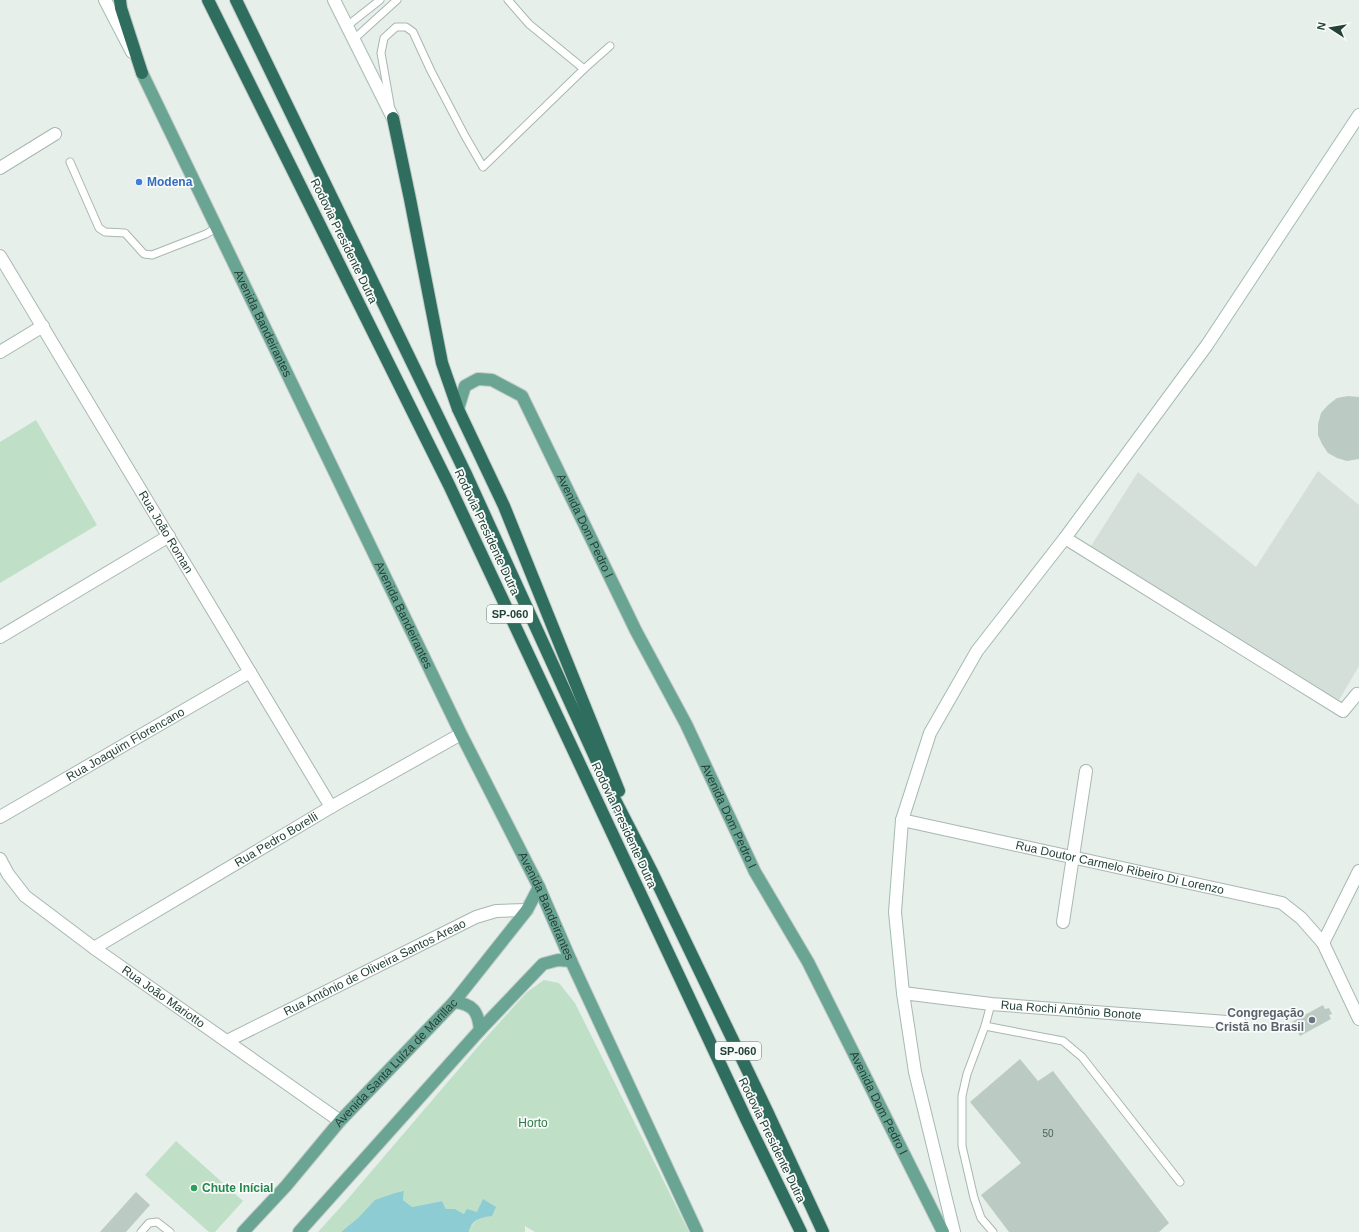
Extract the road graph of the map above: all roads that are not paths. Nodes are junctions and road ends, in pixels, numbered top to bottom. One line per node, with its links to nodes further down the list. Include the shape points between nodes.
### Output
1 (105, 0): 13 (street, Avenida Bandeirantes)
2 (120, 0): 13 (highway)
3 (208, 0): 59 (highway, Rodovia Presidente Dutra / SP-060, via 450,485)
4 (236, 0): 37 (highway, Rodovia Presidente Dutra / SP-060, via 466,472 611,792)
5 (334, 0): 9 (street)
6 (380, 0): 9 (lane)
7 (397, 0): 10 (lane)
8 (508, 0): 12 (lane, via 529,24)
9 (347, 26): 10 (street)
10 (354, 39): 15 (street)
11 (610, 46): 12 (lane)
12 (584, 69): 15 (lane, via 483,167 431,71 414,32 406,27 396,27 384,38 381,53)
13 (142, 73): 19 (main road, Avenida Bandeirantes)
14 (1359, 115): 25 (street, via 1207,345)
15 (393, 118): 23 (highway, via 442,363)
16 (55, 134): 18 (street)
17 (70, 162): 19 (lane, via 99,228 105,232 125,233 144,254 152,255)
18 (0, 168)
19 (216, 228): 29 (main road, Avenida Bandeirantes)
20 (0, 256): 21 (street, Rua João Roman)
21 (43, 326): 22 (street); 24 (street, Rua João Roman)
22 (0, 352)
23 (458, 409): 37 (highway, via 504,506); 61 (main road, Avenida Dom Pedro I, via 465,386 478,379 492,380 522,396 636,631 686,724 755,872 808,962)
24 (169, 536): 26 (street); 27 (street, Rua João Roman)
25 (1065, 538): 28 (street, via 1343,711); 33 (street, via 977,651 930,733)
26 (0, 637)
27 (250, 672): 31 (street, Rua João Roman); 32 (street, Rua Joaquim Florencano)
28 (1359, 694)
29 (461, 734): 31 (street, Rua Pedro Borelli); 38 (main road, Avenida Bandeirantes)
30 (1086, 771): 34 (street)
31 (331, 808): 42 (street, Rua Pedro Borelli)
32 (0, 817)
33 (902, 820): 34 (street, Rua Doutor Carmelo Ribeiro Di Lorenzo); 44 (street, via 895,912)
34 (1071, 858): 40 (street); 41 (street, Rua Doutor Carmelo Ribeiro Di Lorenzo, via 1282,903 1301,918)
35 (0, 859): 42 (street, Rua João Mariotto, via 25,896)
36 (1359, 871): 41 (street)
37 (652, 872): 60 (highway, Rodovia Presidente Dutra / SP-060)
38 (539, 887): 39 (main road, Avenida Santa Luíza de Marillac); 43 (main road, Avenida Bandeirantes)
39 (527, 910): 45 (main road, Avenida Santa Luíza de Marillac); 51 (street, Rua Antônio de Oliveira Santos Areao, via 496,911 476,917)
40 (1063, 922)
41 (1323, 943): 47 (street, Rua Doutor Carmelo Ribeiro Di Lorenzo)
42 (94, 948): 51 (street, Rua João Mariotto)
43 (571, 961): 50 (main road, via 558,960 543,964); 58 (main road, Avenida Bandeirantes)
44 (903, 994): 46 (street, Rua Rochi Antônio Bonote); 62 (street, via 915,1072)
45 (454, 1002): 50 (main road, via 474,1008 479,1018); 52 (main road, Avenida Santa Luíza de Marillac)
46 (991, 1004): 48 (street, Rua Rochi Antônio Bonote); 49 (lane)
47 (1359, 1017)
48 (1240, 1023)
49 (985, 1026): 53 (lane, via 1063,1041 1082,1057); 63 (lane, via 967,1074 962,1096 962,1146 981,1218)
50 (480, 1030): 57 (main road)
51 (227, 1041): 52 (street, Rua João Mariotto)
52 (340, 1121): 56 (main road, Avenida Santa Luíza de Marillac)
53 (1180, 1182)
54 (141, 1232): 55 (lane, via 149,1223 156,1222)
55 (170, 1232)
56 (244, 1232)
57 (299, 1232)
58 (697, 1232)
59 (801, 1232)
60 (823, 1232)
61 (943, 1232)
62 (954, 1232)
63 (993, 1232)

